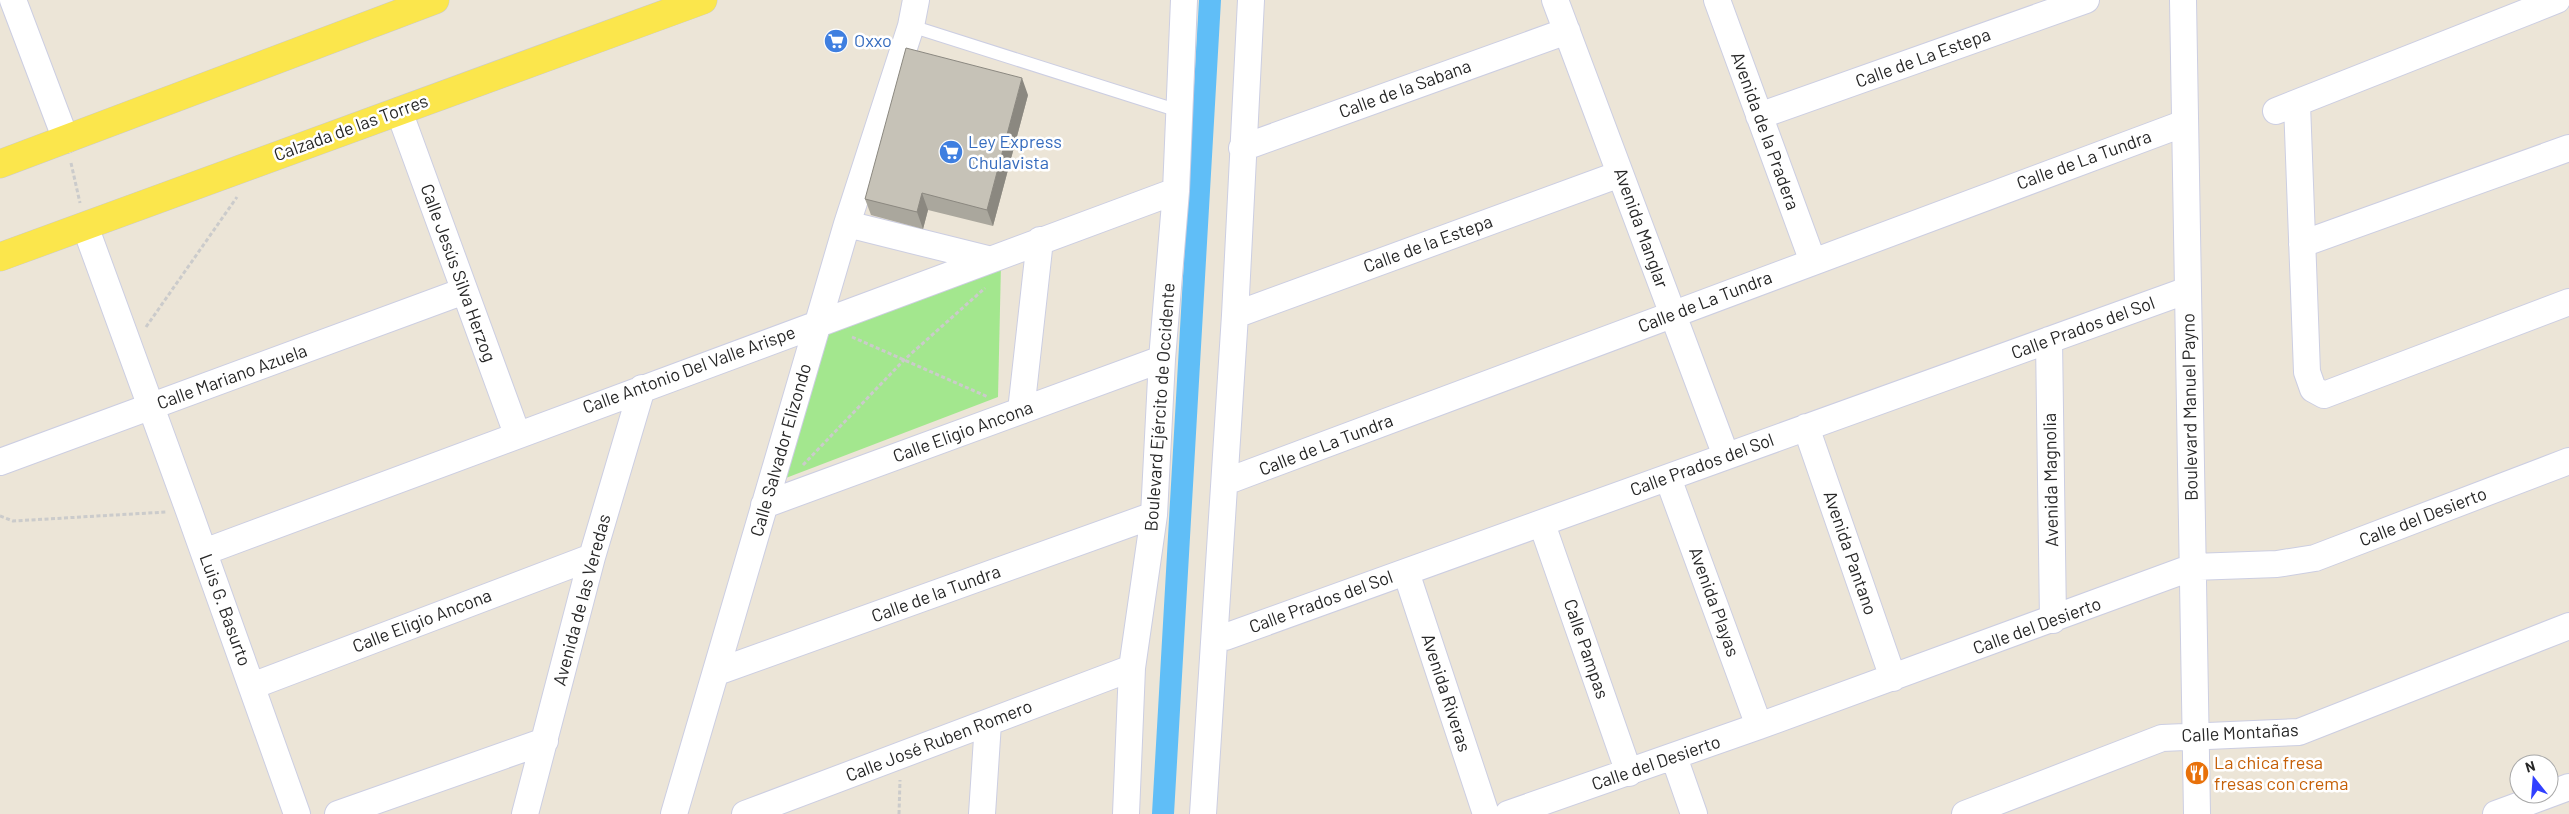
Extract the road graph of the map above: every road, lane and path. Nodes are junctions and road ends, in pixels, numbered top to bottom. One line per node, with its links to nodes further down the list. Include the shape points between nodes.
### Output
1 (13, 0): 18 (street)
2 (435, 0): 18 (main road)
3 (703, 0): 14 (main road, Calzada de las Torres)
4 (916, 0): 12 (street, Calle Salvador Elizondo)
5 (1184, 0): 15 (street, Boulevard Ejército de Occidente)
6 (1251, 0): 19 (street)
7 (1556, 0): 13 (street, Avenida Manglar)
8 (1717, 0): 16 (street, Avenida de la Pradera)
9 (2086, 0): 16 (street, Calle de La Estepa)
10 (2183, 0): 17 (street, Boulevard Manuel Payno)
11 (2558, 0): 28 (street, via 2286,108)
12 (911, 26): 15 (lane); 25 (street, Calle Salvador Elizondo)
13 (1567, 31): 19 (street, Calle de la Sabana); 22 (street, Avenida Manglar)
14 (399, 110): 26 (main road, Calzada de las Torres); 33 (street, Calle Jesús Silva Herzog)
15 (1179, 111): 23 (street, Boulevard Ejército de Occidente)
16 (1759, 116): 30 (street, Avenida de la Pradera)
17 (2185, 123): 30 (street, Calle de La Tundra); 32 (street, Boulevard Manuel Payno)
18 (66, 140): 21 (main road); 26 (path)
19 (1242, 148): 36 (street)
20 (2569, 148): 28 (street)
21 (0, 164)
22 (1620, 174): 35 (street, Avenida Manglar); 36 (street, Calle de la Estepa)
23 (1176, 191): 27 (street, Calle Antonio Del Valle Arispe); 41 (street, Boulevard Ejército de Occidente)
24 (241, 192): 39 (path)
25 (847, 224): 31 (street); 37 (street, Calle Salvador Elizondo)
26 (85, 226): 29 (main road, Calzada de las Torres); 39 (street, Luis G. Basurto)
27 (1040, 240): 31 (street, Calle Antonio Del Valle Arispe); 44 (street)
28 (2302, 244): 34 (street, via 2306,372 2313,389 2324,395)
29 (0, 257)
30 (1812, 262): 35 (street, Calle de La Tundra)
31 (989, 272): 37 (street, Calle Antonio Del Valle Arispe); 40 (path)
32 (2188, 290): 38 (street, Calle Prados del Sol); 60 (street, Boulevard Manuel Payno)
33 (464, 291): 43 (street, Calle Mariano Azuela); 46 (street, Calle Jesús Silva Herzog)
34 (2569, 302)
35 (1673, 314): 47 (street, Avenida Manglar); 52 (street, Calle de La Tundra)
36 (1235, 315): 52 (street)
37 (818, 322): 40 (path); 42 (street, Calle Antonio Del Valle Arispe); 53 (street, Calle Salvador Elizondo)
38 (2049, 340): 45 (street, Calle Prados del Sol); 62 (street, Avenida Magnolia)
39 (129, 350): 43 (street, Luis G. Basurto)
40 (904, 360): 44 (path); 50 (path)
41 (1162, 360): 44 (street, Calle Eligio Ancona); 55 (street, Boulevard Ejército de Occidente)
42 (642, 388): 46 (street, Calle Antonio Del Valle Arispe); 59 (street, Avenida de las Veredas)
43 (150, 407): 49 (street, Calle Mariano Azuela); 54 (street, Luis G. Basurto)
44 (1021, 411): 53 (street, Calle Eligio Ancona)
45 (1806, 428): 47 (street, Calle Prados del Sol); 67 (street, Avenida Pantano)
46 (517, 434): 58 (street, Calle Antonio Del Valle Arispe)
47 (1726, 456): 51 (street, Calle Prados del Sol)
48 (2569, 461): 60 (street, Calle del Desierto, via 2315,558 2276,564)
49 (0, 462)
50 (797, 470)
51 (1668, 478): 57 (street, Calle Prados del Sol); 70 (street, Avenida Playas)
52 (1225, 482): 64 (street)
53 (764, 504): 66 (street, Calle Salvador Elizondo)
54 (190, 510): 56 (path, via 13,521); 58 (street, Luis G. Basurto)
55 (1154, 515): 65 (street, Boulevard Ejército de Occidente); 66 (street, Calle de la Tundra)
56 (0, 516)
57 (1542, 524): 61 (street, Calle Prados del Sol); 75 (street, Calle Pampas)
58 (204, 552): 68 (street, Luis G. Basurto)
59 (592, 557): 68 (street, Calle Eligio Ancona); 72 (street, Avenida de las Veredas)
60 (2193, 567): 62 (street, Calle del Desierto); 71 (street, Boulevard Manuel Payno)
61 (1406, 572): 64 (street, Calle Prados del Sol, via 1225,637); 86 (street, Avenida Riveras)
62 (2053, 620): 67 (street, Calle del Desierto)
63 (2569, 626): 71 (street, Calle Montañas, via 2300,732)
64 (1215, 637): 85 (street)
65 (1132, 668): 69 (street, Calle José Ruben Romero); 84 (street, Boulevard Ejército de Occidente)
66 (717, 672): 80 (street, Calle Salvador Elizondo)
67 (1893, 678): 70 (street, Calle del Desierto)
68 (252, 686): 77 (street, Luis G. Basurto)
69 (988, 723): 73 (street, Calle José Ruben Romero); 83 (street)
70 (1759, 726): 74 (street, Calle del Desierto)
71 (2196, 735): 89 (street, Calle Montañas, via 2162,738); 90 (street, Boulevard Manuel Payno)
72 (545, 741): 78 (street); 79 (street, Avenida de las Veredas)
73 (902, 756): 81 (street, Calle José Ruben Romero); 82 (path)
74 (1674, 757): 75 (street, Calle del Desierto); 88 (street)
75 (1629, 773): 87 (street, Calle del Desierto)
76 (2569, 787): 91 (street)
77 (297, 814)
78 (338, 814)
79 (526, 814)
80 (674, 814)
81 (745, 814)
82 (899, 814)
83 (982, 814)
84 (1126, 814)
85 (1203, 814)
86 (1486, 814)
87 (1508, 814)
88 (1694, 814)
89 (1964, 814)
90 (2197, 814)
91 (2496, 814)

